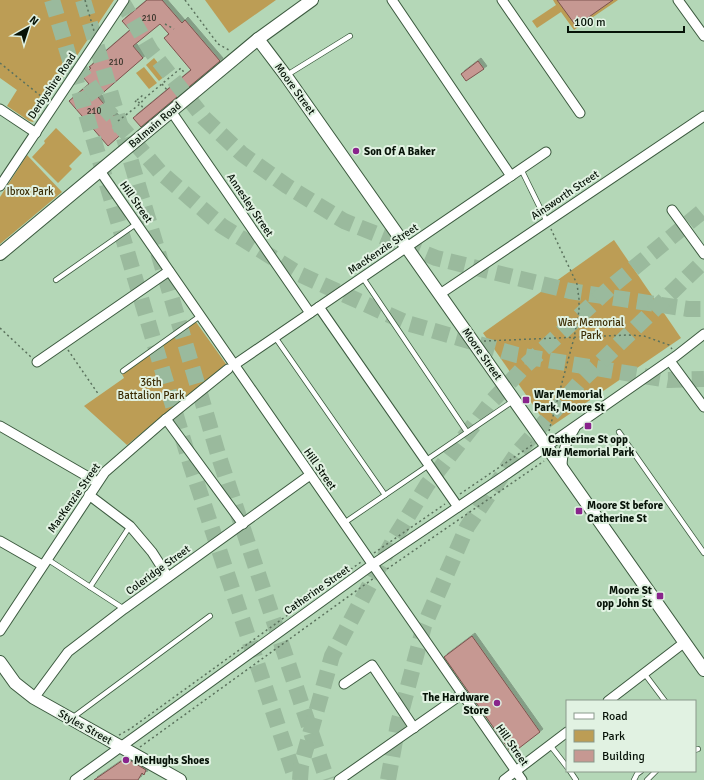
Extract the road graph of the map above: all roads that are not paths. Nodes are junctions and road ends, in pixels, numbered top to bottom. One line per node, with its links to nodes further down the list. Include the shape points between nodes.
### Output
1 (124, 0): 14 (street, Derbyshire Road)
2 (312, 0): 8 (main road, Balmain Road)
3 (392, 0): 18 (street)
4 (502, 0): 12 (street)
5 (678, 0): 7 (street)
6 (350, 36): 9 (lane)
7 (704, 36)
8 (258, 39): 9 (main road, Moore Street); 11 (main road, Balmain Road)
9 (286, 76): 23 (main road, Moore Street)
10 (0, 109): 14 (street)
11 (171, 111): 17 (main road, Balmain Road); 31 (street, Annesley Street)
12 (580, 113)
13 (704, 116): 21 (street, Ainsworth Street)
14 (36, 133): 19 (street, Derbyshire Road)
15 (546, 152): 16 (street, MacKenzie Street)
16 (521, 169): 18 (street, MacKenzie Street); 21 (lane)
17 (100, 171): 22 (street, Hill Street); 24 (main road, Balmain Road)
18 (511, 176): 23 (street, MacKenzie Street)
19 (0, 186)
20 (672, 210): 25 (street)
21 (547, 222): 29 (street, Ainsworth Street)
22 (136, 224): 26 (street, Hill Street); 28 (lane)
23 (407, 248): 27 (street, MacKenzie Street); 29 (main road, Moore Street)
24 (0, 254)
25 (704, 254)
26 (169, 272): 32 (street, Hill Street); 36 (street)
27 (363, 278): 30 (street, MacKenzie Street); 44 (lane)
28 (56, 280)
29 (440, 294): 39 (main road, Moore Street)
30 (319, 308): 31 (street, MacKenzie Street); 47 (street)
31 (310, 313): 34 (street, MacKenzie Street)
32 (200, 316): 37 (street, Hill Street); 38 (lane)
33 (704, 334): 35 (street, Catherine Street)
34 (275, 337): 37 (street, MacKenzie Street); 52 (lane)
35 (670, 361): 40 (street); 43 (street, Catherine Street)
36 (37, 362)
37 (231, 367): 41 (street, MacKenzie Street); 49 (street, Hill Street)
38 (123, 371)
39 (514, 400): 44 (lane); 46 (main road, Moore Street)
40 (704, 407)
41 (166, 419): 50 (street, MacKenzie Street); 55 (street)
42 (0, 426): 50 (street)
43 (576, 426): 46 (street, Catherine Street); 48 (street, Catherine Street, via 564,446)
44 (467, 432): 47 (lane)
45 (619, 432): 58 (lane)
46 (547, 446): 48 (main road, Moore Street); 53 (street, Catherine Street)
47 (427, 463): 52 (lane); 53 (street)
48 (562, 468): 66 (main road, Moore Street)
49 (310, 475): 54 (street, Hill Street); 55 (street, Coleridge Street)
50 (97, 482): 51 (street, MacKenzie Street)
51 (89, 495): 56 (street); 59 (street, MacKenzie Street)
52 (385, 495): 54 (lane)
53 (458, 507): 60 (street, Catherine Street)
54 (344, 523): 60 (street, Hill Street)
55 (243, 524): 61 (street, Coleridge Street)
56 (130, 526): 61 (street, via 152,552); 62 (lane)
57 (0, 541): 59 (street)
58 (704, 553)
59 (45, 562): 62 (lane); 65 (street, MacKenzie Street)
60 (372, 565): 71 (street, Hill Street); 79 (street, Catherine Street)
61 (168, 577): 63 (street, Coleridge Street)
62 (90, 587): 63 (lane)
63 (124, 609): 72 (street, Coleridge Street, via 68,652)
64 (210, 616): 75 (lane)
65 (0, 631)
66 (685, 642): 68 (main road, Moore Street); 69 (street)
67 (0, 662): 72 (main road, Styles Street, via 15,683)
68 (704, 670)
69 (644, 673): 73 (street); 74 (lane)
70 (344, 684): 76 (street, via 372,665)
71 (462, 694): 76 (street); 81 (street, Hill Street)
72 (34, 698): 75 (main road, Styles Street)
73 (609, 700)
74 (664, 700)
75 (70, 718): 79 (main road, Styles Street)
76 (414, 728): 86 (street)
77 (566, 733): 78 (street)
78 (550, 745): 80 (lane); 81 (street)
79 (121, 747): 84 (street, Catherine Street); 85 (main road, Styles Street)
80 (566, 767)
81 (516, 771): 87 (street); 88 (street, Hill Street)
82 (640, 772): 89 (lane)
83 (655, 772): 90 (lane)
84 (75, 780)
85 (180, 780)
86 (339, 780)
87 (504, 780)
88 (522, 780)
89 (634, 780)
90 (647, 780)

